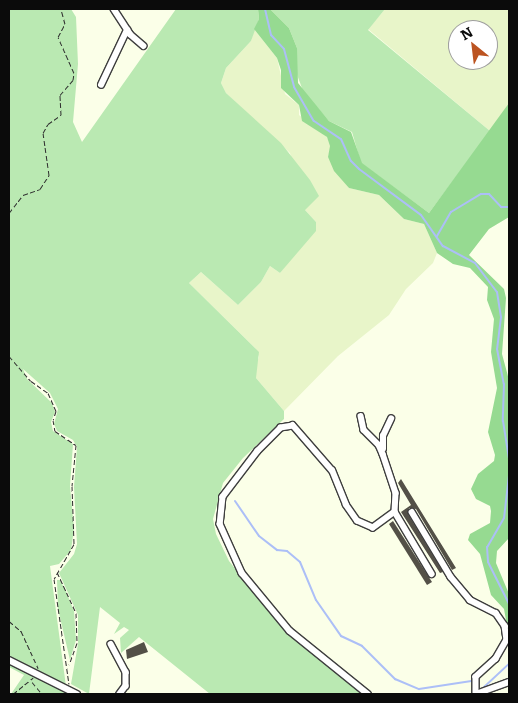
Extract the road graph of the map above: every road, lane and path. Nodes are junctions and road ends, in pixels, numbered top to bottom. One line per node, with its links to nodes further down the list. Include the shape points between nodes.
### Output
1 (61, 9): 6 (path, via 65,24 58,37 73,67 74,78 60,95 61,115 48,124 43,133 50,163 48,179 34,193 21,196)
2 (114, 9): 3 (street)
3 (127, 30): 4 (street); 5 (street)
4 (144, 46)
5 (101, 85)
6 (9, 212)
7 (9, 356): 13 (path, via 31,382 48,393 56,411 53,420 55,431 76,445 72,486 75,540 71,553)
8 (362, 416): 10 (street, via 364,430)
9 (390, 419): 10 (street, via 383,436)
10 (383, 454): 11 (street, via 396,493)
11 (395, 512): 14 (street); 27 (street, via 373,528 357,521 346,505 332,471 293,426 281,428 258,451 223,497 220,524 242,573 290,630)
12 (412, 512): 28 (street, via 451,577 470,600 496,613 505,626 507,640 496,660 476,678)
13 (57, 570): 18 (path, via 54,588 57,616); 18 (path, via 76,613 77,643)
14 (432, 574)
15 (9, 621): 19 (path, via 22,633 38,666)
16 (111, 644): 26 (street, via 126,672 126,686)
17 (9, 660): 19 (street)
18 (69, 666): 22 (path)
19 (35, 673): 20 (path); 22 (street)
20 (31, 682): 23 (path); 24 (path)
21 (509, 682): 28 (street)
22 (69, 689): 25 (street)
23 (13, 694)
24 (42, 694)
25 (77, 694)
26 (120, 694)
27 (368, 694)
28 (476, 694)

